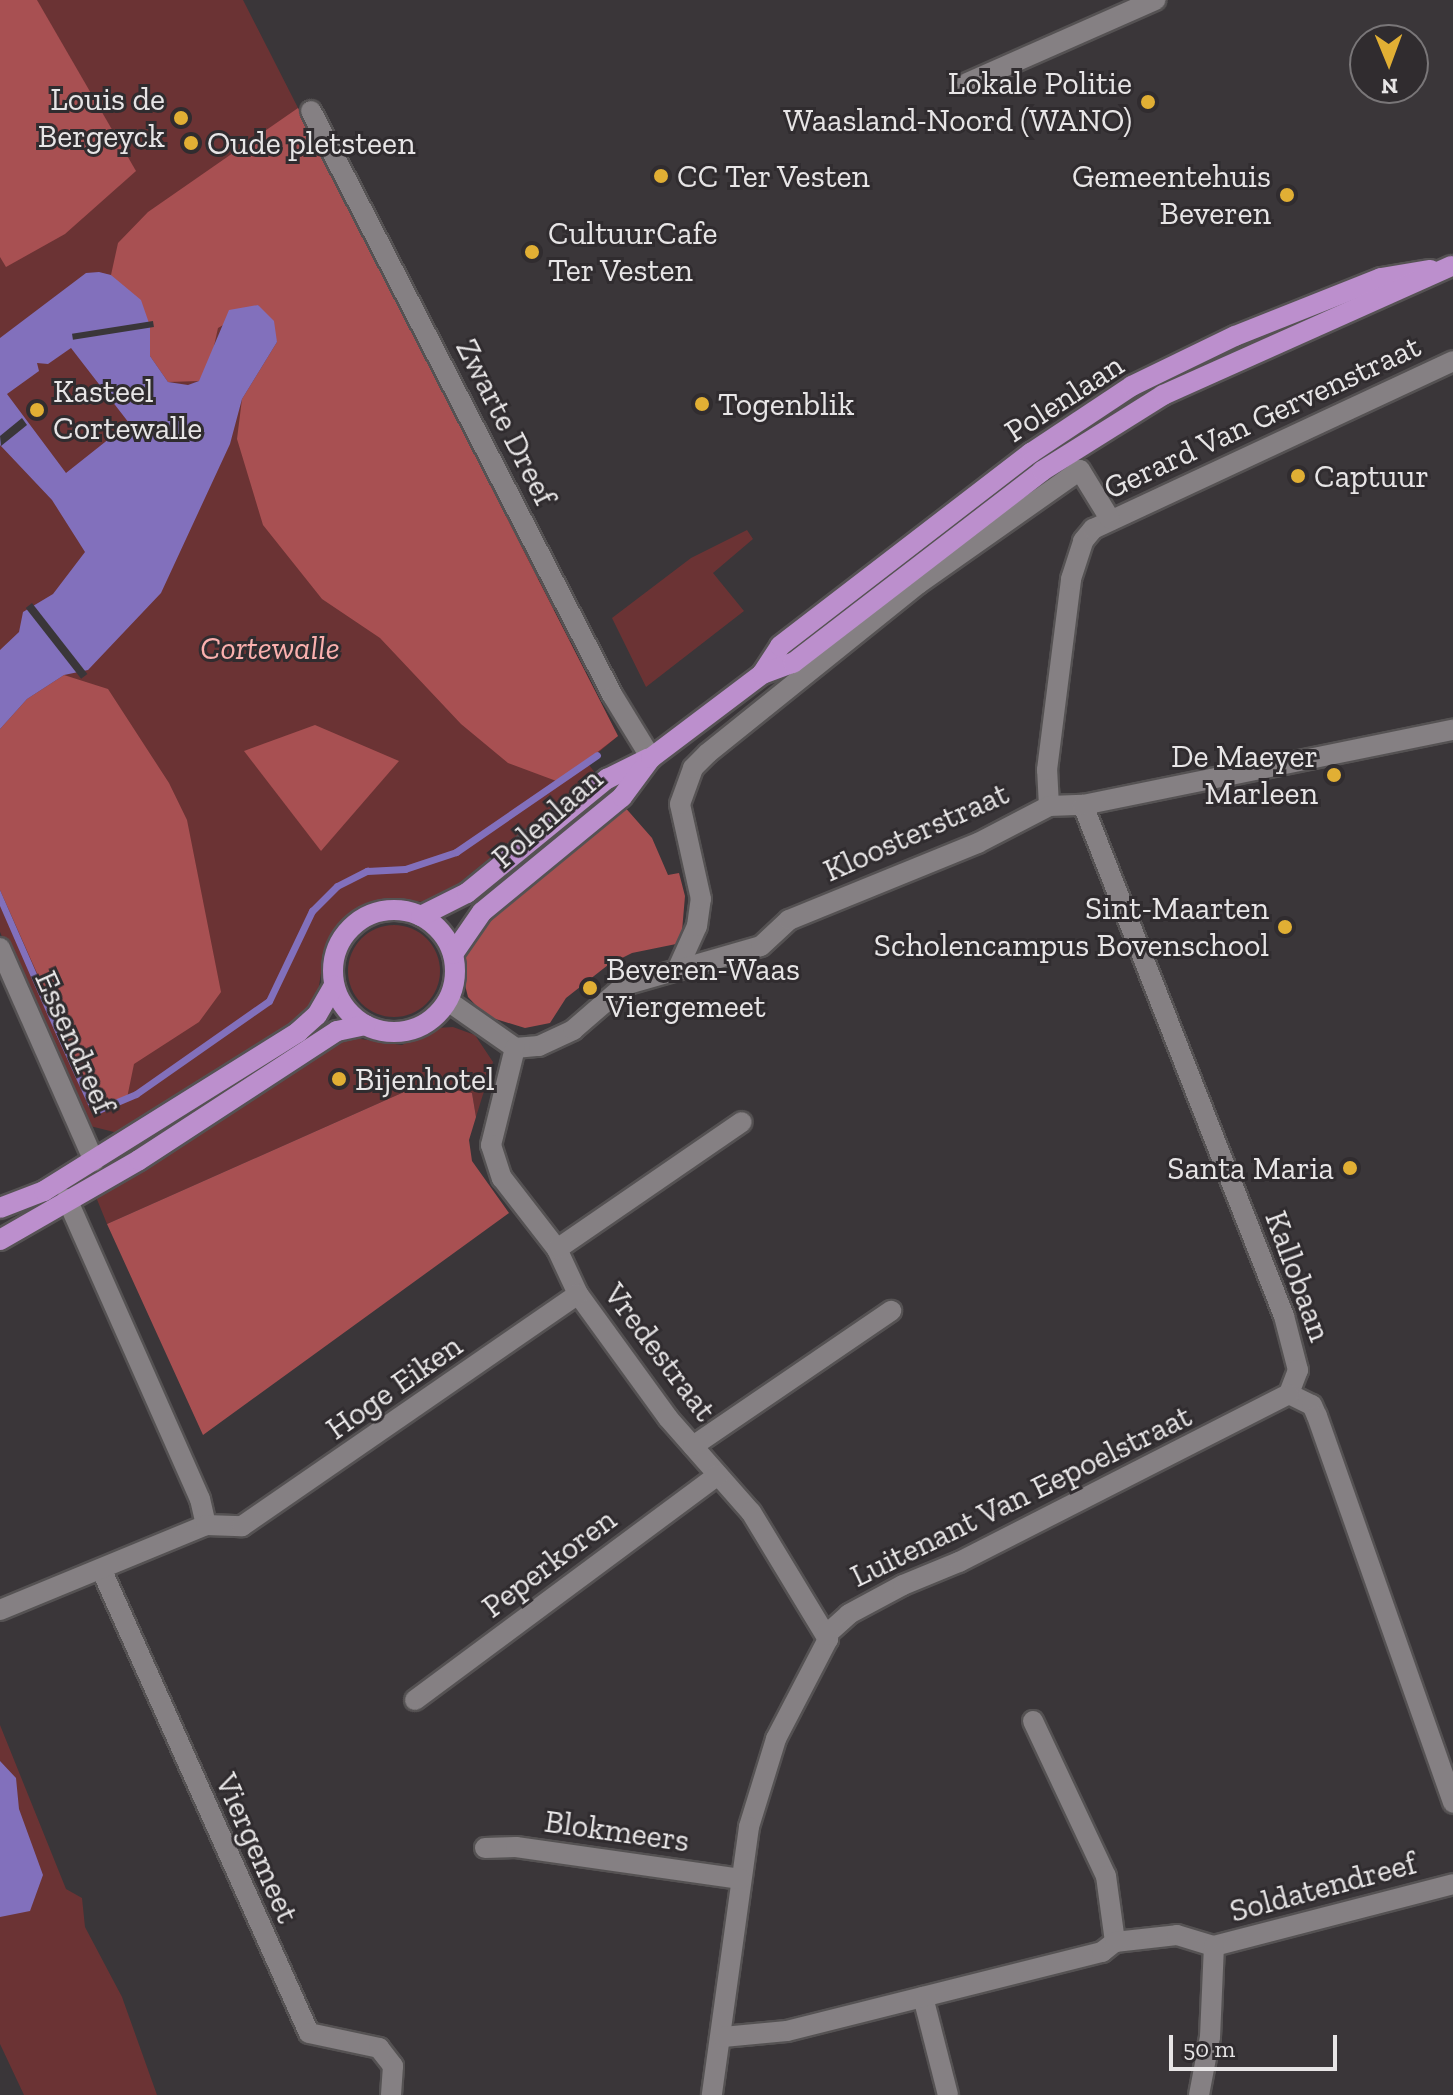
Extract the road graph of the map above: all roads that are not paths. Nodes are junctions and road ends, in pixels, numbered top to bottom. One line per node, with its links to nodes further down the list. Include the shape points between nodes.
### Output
1 (1155, 0): 2 (street)
2 (967, 83)
3 (311, 111): 8 (street, Zwarte Dreef, via 613,696)
4 (1452, 266): 8 (main road, Polenlaan, via 1163,395 986,510 793,663 762,674)
5 (1453, 361): 6 (street, Gerard Van Gervenstraat)
6 (1110, 519): 10 (street, Gerard Van Gervenstraat, via 1083,541 1071,579 1047,770); 14 (street, via 1080,470 918,584 708,753 685,785 680,804 701,899 697,926)
7 (1453, 730): 9 (street, Kloosterstraat)
8 (651, 758): 11 (main road, Polenlaan, via 607,779 467,893); 13 (main road, Polenlaan, via 622,797 482,912)
9 (1083, 805): 10 (street, Kloosterstraat); 27 (street, Kallobaan, via 1284,1316 1298,1370)
10 (1049, 806): 14 (street, Kloosterstraat, via 978,843 789,920 761,946)
11 (421, 916): 13 (main road, via 441,932); 15 (main road, via 387,910 356,923 336,951)
12 (0, 948): 20 (street, Essendreef)
13 (453, 954): 16 (main road, via 455,978)
14 (678, 968): 18 (street, Kloosterstraat, via 625,985 559,1040)
15 (334, 985): 17 (main road, via 345,1008); 20 (main road, via 317,1015 298,1032)
16 (448, 1001): 17 (main road, via 426,1024 411,1030 380,1031); 18 (street)
17 (365, 1025): 21 (main road, via 337,1031 139,1160)
18 (515, 1048): 24 (street, Vredestraat, via 491,1145 495,1165)
19 (742, 1122): 24 (street)
20 (94, 1161): 22 (main road, via 44,1191)
21 (67, 1199): 23 (main road); 30 (street, via 200,1499)
22 (2, 1207)
23 (0, 1240)
24 (557, 1249): 25 (street, Vredestraat)
25 (578, 1294): 28 (street, Vredestraat); 30 (street, Hoge Eiken, via 242,1526)
26 (891, 1311): 28 (street)
27 (1289, 1394): 33 (street, Luitenant Van Eepoelstraat, via 959,1562 903,1585 849,1614); 36 (street, via 1312,1405 1317,1416)
28 (693, 1446): 29 (street, Vredestraat)
29 (718, 1475): 33 (street, Vredestraat, via 751,1512); 34 (street, Peperkoren)
30 (206, 1525): 31 (street)
31 (102, 1571): 32 (street); 44 (street, Viergemeet, via 309,2033 379,2048 393,2066)
32 (0, 1610)
33 (826, 1635): 38 (street, via 827,1646 767,1766)
34 (415, 1700)
35 (1033, 1721): 40 (street, via 1106,1876)
36 (1453, 1803)
37 (485, 1848): 38 (street, Blokmeers, via 516,1847)
38 (741, 1879): 43 (street)
39 (1453, 1884): 41 (street, Soldatendreef)
40 (1115, 1942): 41 (street, Soldatendreef, via 1177,1935); 42 (street, Soldatendreef, via 1102,1952)
41 (1214, 1946): 47 (street, via 1210,2037)
42 (923, 1997): 43 (street, Soldatendreef, via 762,2037); 46 (street)
43 (723, 2037): 45 (street)
44 (391, 2095)
45 (712, 2095)
46 (948, 2095)
47 (1199, 2095)

